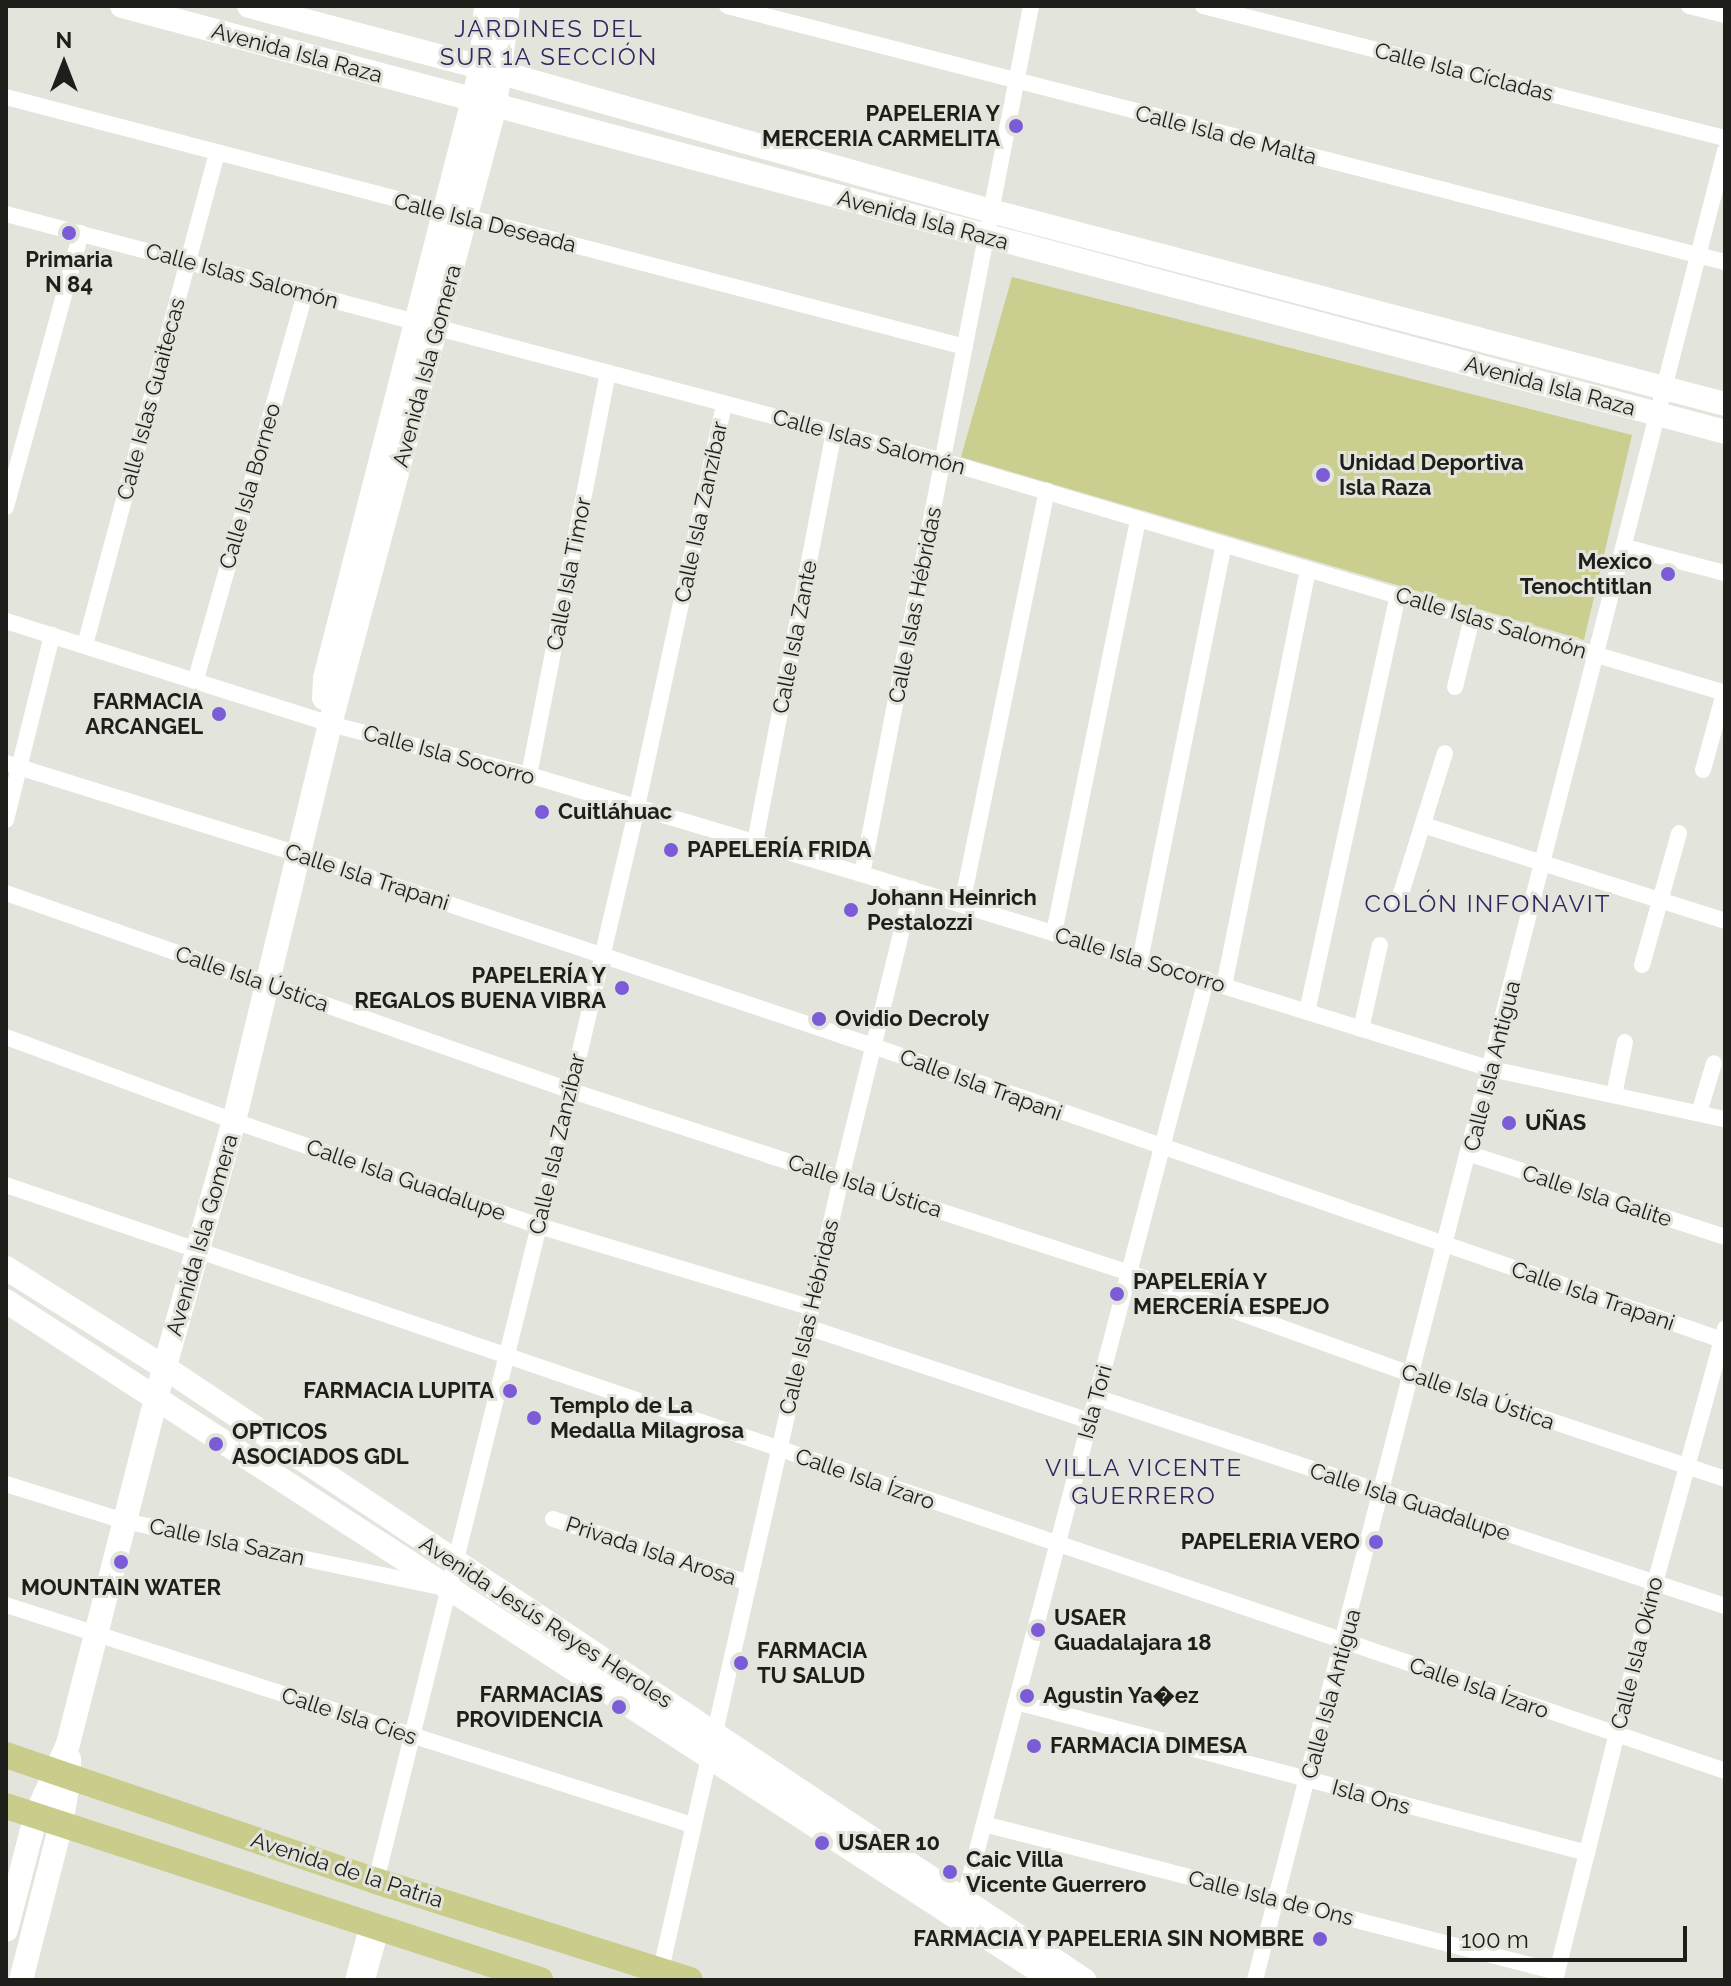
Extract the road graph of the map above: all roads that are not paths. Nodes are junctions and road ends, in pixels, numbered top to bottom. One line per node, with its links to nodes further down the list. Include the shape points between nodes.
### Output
1 (122, 6): 13 (street, Avenida Isla Raza)
2 (249, 6): 10 (street, Avenida Isla Raza)
3 (486, 6): 10 (street, Avenida Isla Gomera)
4 (508, 6): 10 (street, Avenida Isla Gomera)
5 (727, 6): 11 (street, Calle Isla de Malta)
6 (1031, 6): 11 (street, Calle Islas Hébridas)
7 (1203, 6): 14 (street, Calle Isla Cícladas)
8 (1689, 6): 9 (street)
9 (1725, 15)
10 (491, 70): 13 (street, Avenida Isla Gomera); 17 (street, Avenida Isla Raza)
11 (1016, 82): 17 (street, Calle Islas Hébridas); 22 (street, Calle Isla de Malta)
12 (6, 97): 16 (street, Calle Isla Deseada)
13 (484, 103): 19 (street, Avenida Isla Gomera); 21 (street, Avenida Isla Raza)
14 (1725, 138)
15 (1725, 151): 22 (street, Calle Isla Antigua)
16 (217, 153): 19 (street, Calle Isla Deseada); 23 (street, Calle Islas Guaitecas)
17 (991, 211): 21 (street, Calle Islas Hébridas); 29 (street, Avenida Isla Raza)
18 (6, 214): 20 (street, Calle Islas Salomón)
19 (455, 215): 26 (street, Avenida Isla Gomera); 27 (street, Calle Isla Deseada)
20 (81, 233): 23 (street, Calle Islas Salomón); 37 (street)
21 (986, 236): 27 (street, Calle Islas Hébridas); 32 (street, Avenida Isla Raza)
22 (1698, 255): 24 (street, Calle Isla de Malta); 29 (street, Calle Isla Antigua)
23 (188, 262): 25 (street, Calle Islas Salomón); 47 (street, Calle Islas Guaitecas)
24 (1725, 262)
25 (305, 293): 26 (street, Calle Islas Salomón); 49 (street, Calle Isla Borneo)
26 (427, 325): 28 (street, Calle Islas Salomón); 52 (street, Avenida Isla Gomera, via 325,678)
27 (965, 347): 35 (street, Calle Islas Hébridas)
28 (608, 373): 30 (street, Calle Islas Salomón); 56 (street, Calle Isla Timor)
29 (1664, 389): 31 (street, Avenida Isla Raza); 32 (street, Calle Isla Antigua)
30 (724, 403): 33 (street, Calle Islas Salomón); 57 (street, Calle Isla Zanzíbar)
31 (1725, 404)
32 (1658, 415): 34 (street, Avenida Isla Raza); 40 (street, Calle Isla Antigua)
33 (834, 432): 35 (street, Calle Islas Salomón); 61 (street, Calle Isla Zante)
34 (1725, 432)
35 (943, 461): 36 (street, Calle Islas Salomón); 64 (street, Calle Islas Hébridas)
36 (1047, 491): 38 (street, Calle Islas Salomón); 69 (street)
37 (6, 507)
38 (1138, 519): 39 (street, Calle Islas Salomón); 71 (street)
39 (1224, 544): 41 (street, Calle Islas Salomón); 74 (street)
40 (1625, 547): 42 (street); 48 (street, Calle Isla Antigua)
41 (1308, 569): 43 (street, Calle Islas Salomón); 78 (street)
42 (1725, 573)
43 (1398, 596): 44 (street, Calle Islas Salomón); 79 (street)
44 (1472, 618): 48 (street, Calle Islas Salomón); 50 (street)
45 (6, 621): 46 (street, Calle Isla Socorro)
46 (52, 635): 47 (street, Calle Isla Socorro); 54 (street)
47 (85, 645): 49 (street, Calle Isla Socorro)
48 (1597, 655): 51 (street, Calle Islas Salomón); 63 (street, Calle Isla Antigua)
49 (196, 679): 52 (street, Calle Isla Socorro)
50 (1455, 687)
51 (1724, 693): 55 (street)
52 (330, 724): 56 (street, Calle Isla Socorro); 62 (street, Avenida Isla Gomera)
53 (1445, 753): 59 (street)
54 (13, 764): 58 (street); 62 (street, Calle Isla Trapani)
55 (1703, 770)
56 (529, 775): 57 (street, Calle Isla Socorro)
57 (637, 807): 61 (street, Calle Isla Socorro); 73 (street, Calle Isla Zanzíbar)
58 (6, 820)
59 (1423, 825): 63 (street); 68 (street)
60 (1679, 833): 67 (street)
61 (755, 842): 64 (street, Calle Isla Socorro)
62 (299, 854): 73 (street, Calle Isla Trapani); 77 (street, Avenida Isla Gomera)
63 (1544, 864): 67 (street); 85 (street, Calle Isla Antigua)
64 (862, 874): 65 (street, Calle Isla Socorro)
65 (912, 889): 69 (street, Calle Isla Socorro); 83 (street, Calle Islas Hébridas)
66 (6, 893): 77 (street, Calle Isla Ústica)
67 (1659, 902): 70 (street); 75 (street)
68 (1398, 903)
69 (962, 904): 71 (street, Calle Isla Socorro)
70 (1725, 921)
71 (1054, 933): 74 (street, Calle Isla Socorro)
72 (1380, 945): 80 (street)
73 (601, 955): 83 (street, Calle Isla Trapani); 86 (street, Calle Isla Zanzíbar)
74 (1140, 960): 76 (street, Calle Isla Socorro)
75 (1642, 965)
76 (1206, 980): 78 (street, Calle Isla Socorro); 91 (street, Isla Tori)
77 (267, 984): 86 (street, Calle Isla Ústica); 90 (street, Avenida Isla Gomera)
78 (1224, 986): 79 (street, Calle Isla Socorro)
79 (1307, 1012): 80 (street, Calle Isla Socorro)
80 (1361, 1029): 85 (street, Calle Isla Socorro)
81 (6, 1037): 90 (street, Calle Isla Guadalupe)
82 (1625, 1042): 87 (street)
83 (873, 1046): 91 (street, Calle Isla Trapani); 93 (street, Calle Islas Hébridas)
84 (1714, 1063): 88 (street)
85 (1491, 1069): 87 (street, Calle Isla Socorro); 92 (street, Calle Isla Antigua)
86 (569, 1090): 93 (street, Calle Isla Ústica); 95 (street, Calle Isla Zanzíbar)
87 (1614, 1095): 88 (street, Calle Isla Socorro)
88 (1699, 1113): 89 (street, Calle Isla Socorro)
89 (1725, 1119)
90 (234, 1121): 95 (street, Calle Isla Guadalupe); 98 (street, Avenida Isla Gomera)
91 (1161, 1149): 97 (street, Calle Isla Trapani); 100 (street, Isla Tori)
92 (1470, 1154): 96 (street, Calle Isla Galite); 97 (street, Calle Isla Antigua)
93 (841, 1178): 100 (street, Calle Isla Ústica); 102 (street, Calle Islas Hébridas)
94 (6, 1185): 98 (street, Calle Isla Ízaro)
95 (539, 1226): 102 (street, Calle Isla Guadalupe); 105 (street, Calle Isla Zanzíbar)
96 (1725, 1237)
97 (1446, 1246): 104 (street, Calle Isla Trapani); 107 (street, Calle Isla Antigua)
98 (197, 1252): 105 (street, Calle Isla Ízaro); 106 (street, Avenida Isla Gomera)
99 (6, 1268): 106 (street, Avenida Jesús Reyes Heroles)
100 (1130, 1273): 107 (street, Calle Isla Ústica); 108 (street, Isla Tori)
101 (6, 1301): 109 (street, Avenida Jesús Reyes Heroles)
102 (812, 1308): 103 (street, Calle Islas Hébridas)
103 (807, 1327): 110 (street); 111 (street, Calle Islas Hébridas)
104 (1724, 1336): 112 (street, Calle Isla Okino)
105 (508, 1358): 111 (street, Calle Isla Ízaro); 119 (street, Calle Isla Zanzíbar)
106 (164, 1367): 109 (street, Avenida Isla Gomera); 119 (street, Avenida Jesús Reyes Heroles)
107 (1413, 1375): 112 (street, Calle Isla Ústica); 115 (street, Calle Isla Antigua)
108 (1096, 1397): 110 (street, Isla Tori); 115 (street, Calle Isla Guadalupe)
109 (156, 1398): 117 (street, Avenida Isla Gomera); 122 (street, Avenida Jesús Reyes Heroles)
110 (1089, 1421): 118 (street, Isla Tori)
111 (779, 1450): 118 (street, Calle Isla Ízaro); 120 (street, Calle Islas Hébridas)
112 (1686, 1466): 113 (street, Calle Isla Ústica); 121 (street, Calle Isla Okino)
113 (1725, 1479)
114 (6, 1484): 117 (street, Calle Isla Sazan)
115 (1383, 1493): 121 (street, Calle Isla Guadalupe); 126 (street, Calle Isla Antigua)
116 (553, 1519): 120 (street, Privada Isla Arosa)
117 (124, 1521): 122 (street, Calle Isla Sazan); 125 (street, Avenida Isla Gomera)
118 (1057, 1544): 126 (street, Calle Isla Ízaro); 127 (street, Isla Tori)
119 (457, 1565): 122 (street, Calle Isla Zanzíbar); 130 (street, Avenida Jesús Reyes Heroles)
120 (749, 1583): 130 (street, Calle Islas Hébridas)
121 (1655, 1583): 124 (street, Calle Isla Guadalupe); 128 (street, Calle Isla Okino)
122 (451, 1589): 129 (street, Calle Isla Zanzíbar); 130 (street, Avenida Jesús Reyes Heroles)
123 (6, 1605): 125 (street, Calle Isla Cíes)
124 (1725, 1606)
125 (93, 1634): 129 (street, Calle Isla Cíes); 133 (street, Avenida Isla Gomera)
126 (1344, 1642): 128 (street, Calle Isla Ízaro); 134 (street, Calle Isla Antigua)
127 (1016, 1702): 134 (street, Isla Ons); 138 (street, Isla Tori)
128 (1617, 1734): 132 (street, Calle Isla Ízaro); 140 (street, Calle Isla Okino)
129 (414, 1736): 139 (street, Calle Isla Cíes); 141 (street, Calle Isla Zanzíbar)
130 (712, 1743): 139 (street, Calle Islas Hébridas); 143 (street, Avenida Jesús Reyes Heroles)
131 (6, 1755): 133 (main road, Avenida de la Patria)
132 (1725, 1771)
133 (61, 1774): 136 (street, Avenida Isla Gomera); 137 (street, Avenida Isla Gomera); 141 (main road, Avenida de la Patria)
134 (1308, 1780): 140 (street, Isla Ons); 142 (street, Calle Isla Antigua)
135 (6, 1806): 136 (main road, Avenida de la Patria)
136 (36, 1815): 137 (main road, Avenida de la Patria); 145 (street, Avenida Isla Gomera)
137 (61, 1824): 144 (main road, Avenida de la Patria); 148 (street, Avenida Isla Gomera)
138 (984, 1824): 142 (street, Calle Isla de Ons); 143 (street, Isla Tori)
139 (692, 1825): 146 (street, Calle Islas Hébridas)
140 (1587, 1853): 147 (street, Calle Isla Okino)
141 (376, 1881): 146 (main road, Avenida de la Patria)
142 (1277, 1899): 147 (street, Calle Isla de Ons); 155 (street, Calle Isla Antigua)
143 (962, 1907): 153 (street, Avenida Jesús Reyes Heroles); 154 (street, Avenida Jesús Reyes Heroles)
144 (374, 1926): 149 (street); 150 (street); 151 (main road, Avenida de la Patria)
145 (6, 1930)
146 (659, 1974): 152 (main road, Avenida de la Patria)
147 (1556, 1976)
148 (21, 1980)
149 (353, 1980)
150 (367, 1980)
151 (540, 1980)
152 (690, 1980)
153 (1053, 1980)
154 (1084, 1980)
155 (1255, 1980)

